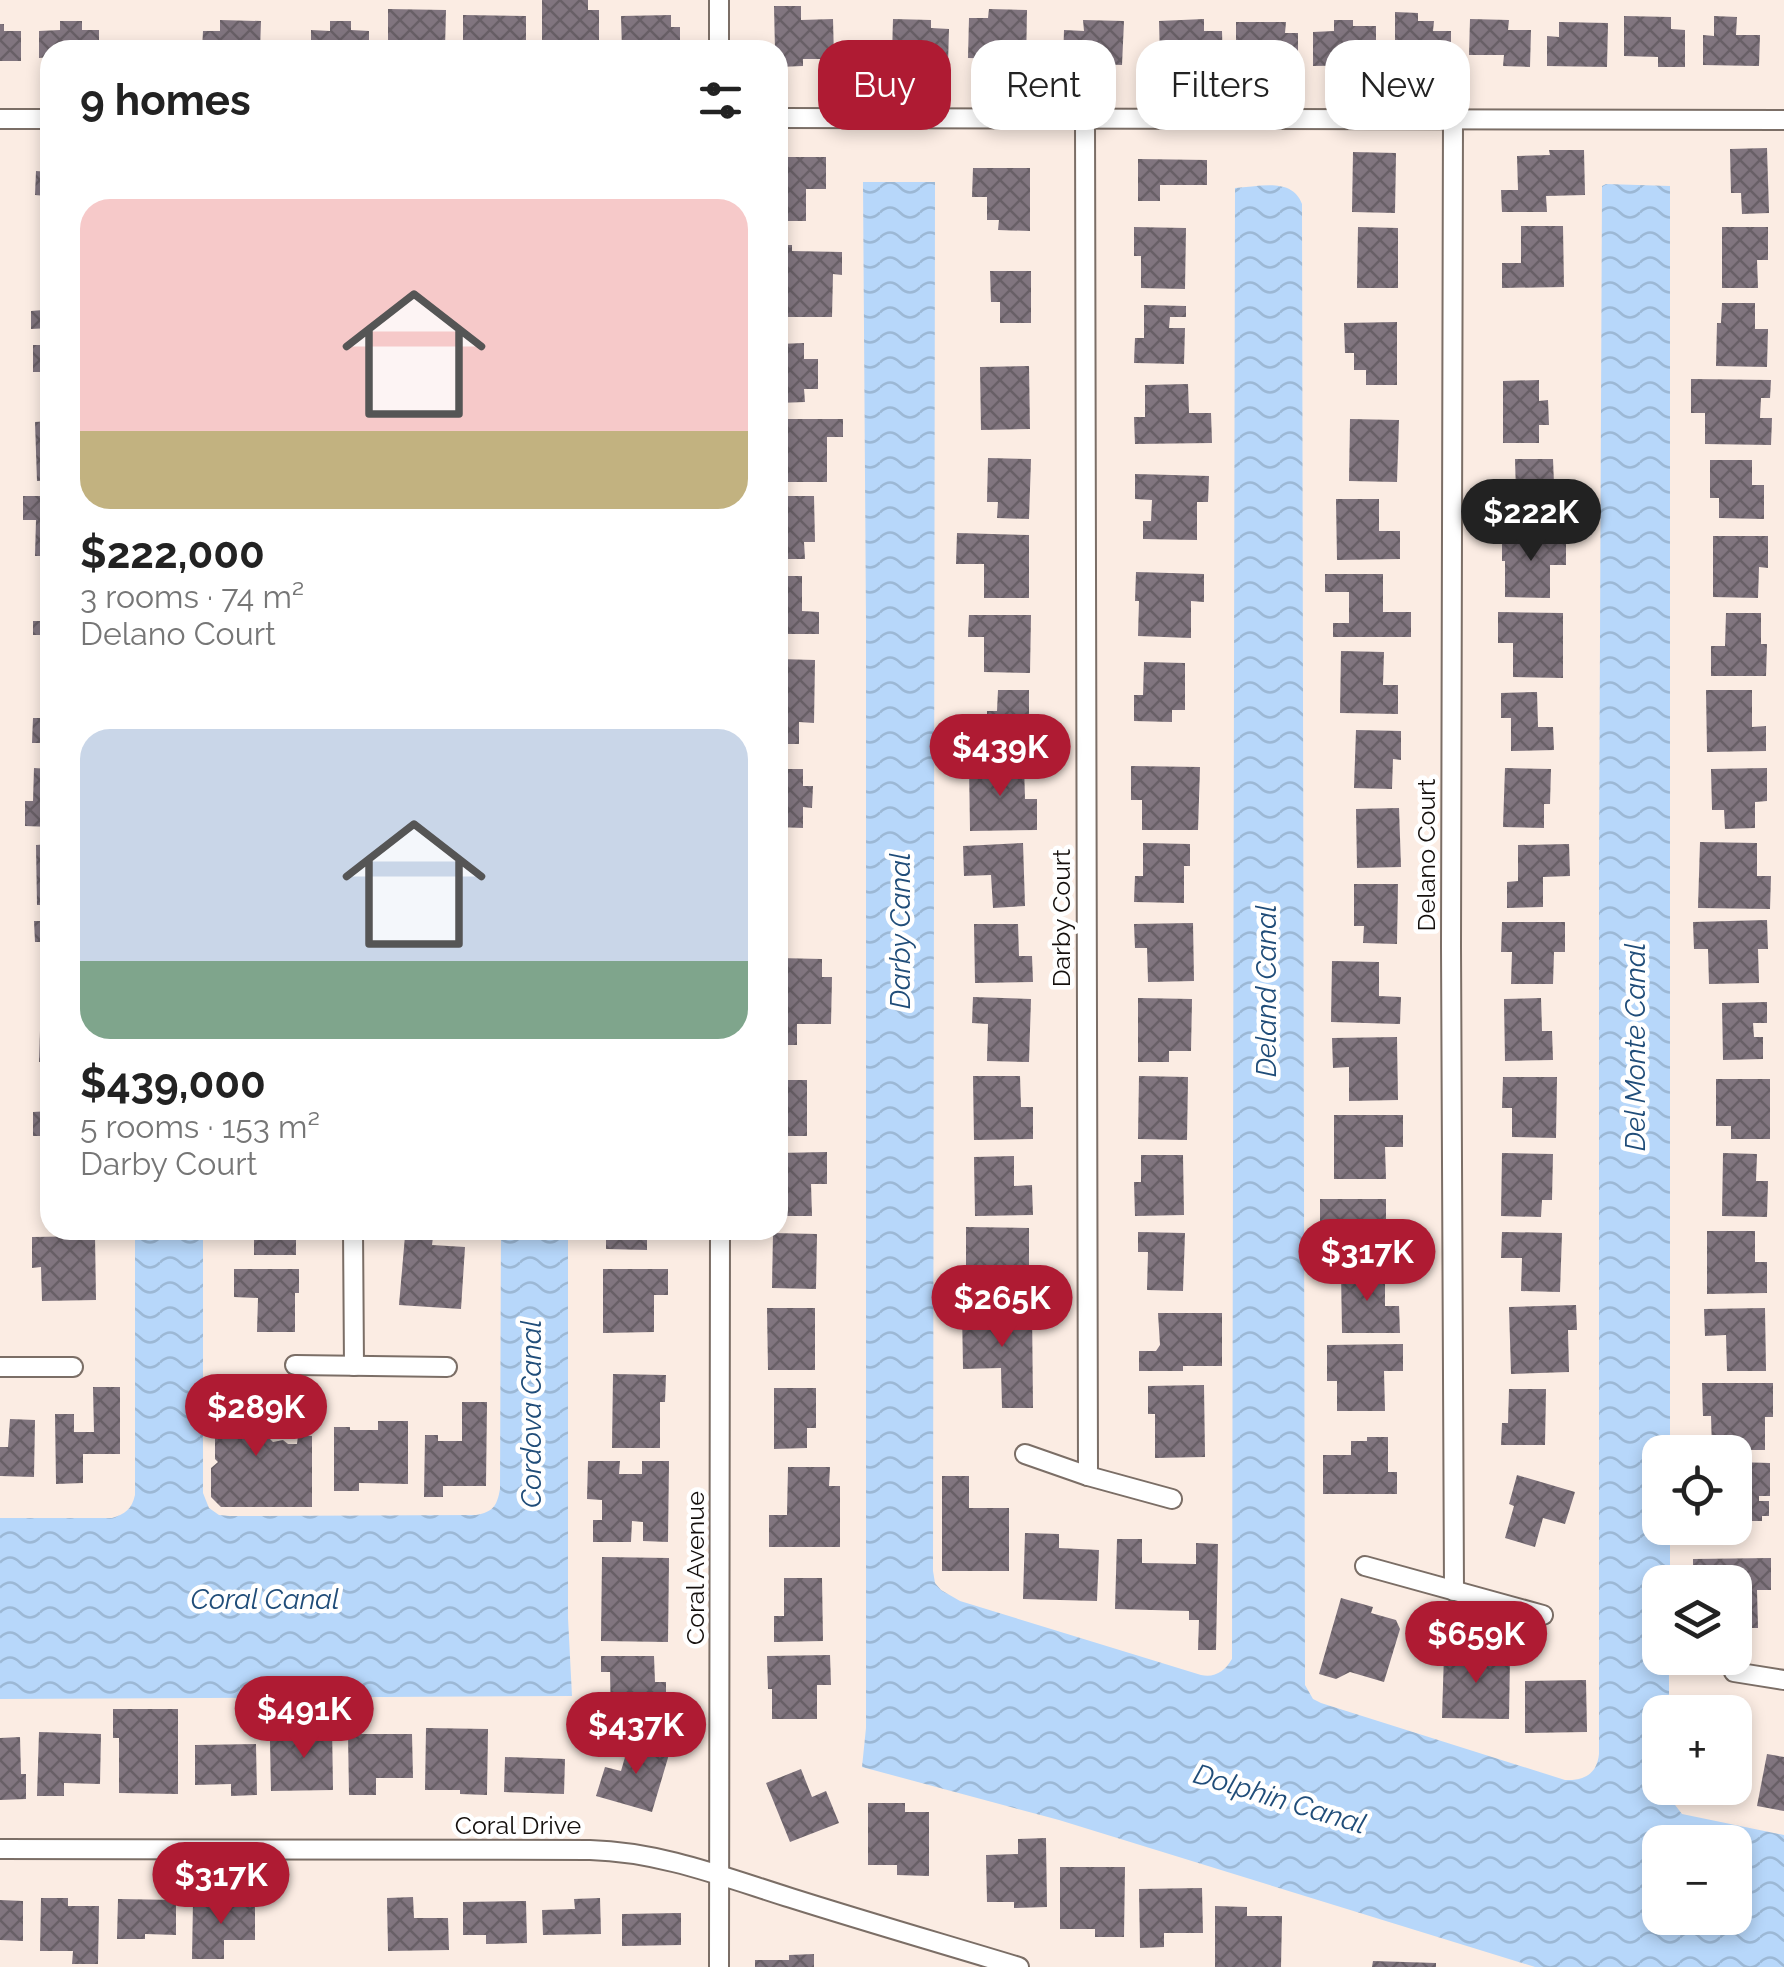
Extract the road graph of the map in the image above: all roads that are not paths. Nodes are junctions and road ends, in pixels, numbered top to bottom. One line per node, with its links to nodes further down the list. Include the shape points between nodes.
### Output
1 (719, 0): 2 (street)
2 (719, 40)
3 (788, 118): 6 (street)
4 (0, 119): 5 (street)
5 (40, 119)
6 (971, 119)
7 (1116, 120): 8 (street)
8 (1325, 120)
9 (1470, 120): 10 (street)
10 (1784, 120)
11 (1085, 130): 21 (street, Darby Court)
12 (1453, 130): 24 (street, Delano Court)
13 (353, 1240): 16 (street)
14 (720, 1240): 29 (street, Coral Avenue)
15 (296, 1365): 16 (street)
16 (354, 1366): 19 (street)
17 (0, 1367): 18 (street)
18 (73, 1367)
19 (447, 1367)
20 (1025, 1454): 21 (street)
21 (1088, 1476): 22 (street)
22 (1172, 1498)
23 (1365, 1566): 24 (street)
24 (1454, 1590): 25 (street)
25 (1543, 1615)
26 (1752, 1675): 27 (street)
27 (1784, 1680)
28 (0, 1849): 29 (street, Coral Drive, via 590,1850)
29 (720, 1874): 30 (street, Coral Avenue); 31 (street, Coral Drive)
30 (718, 1967)
31 (1019, 1967)

